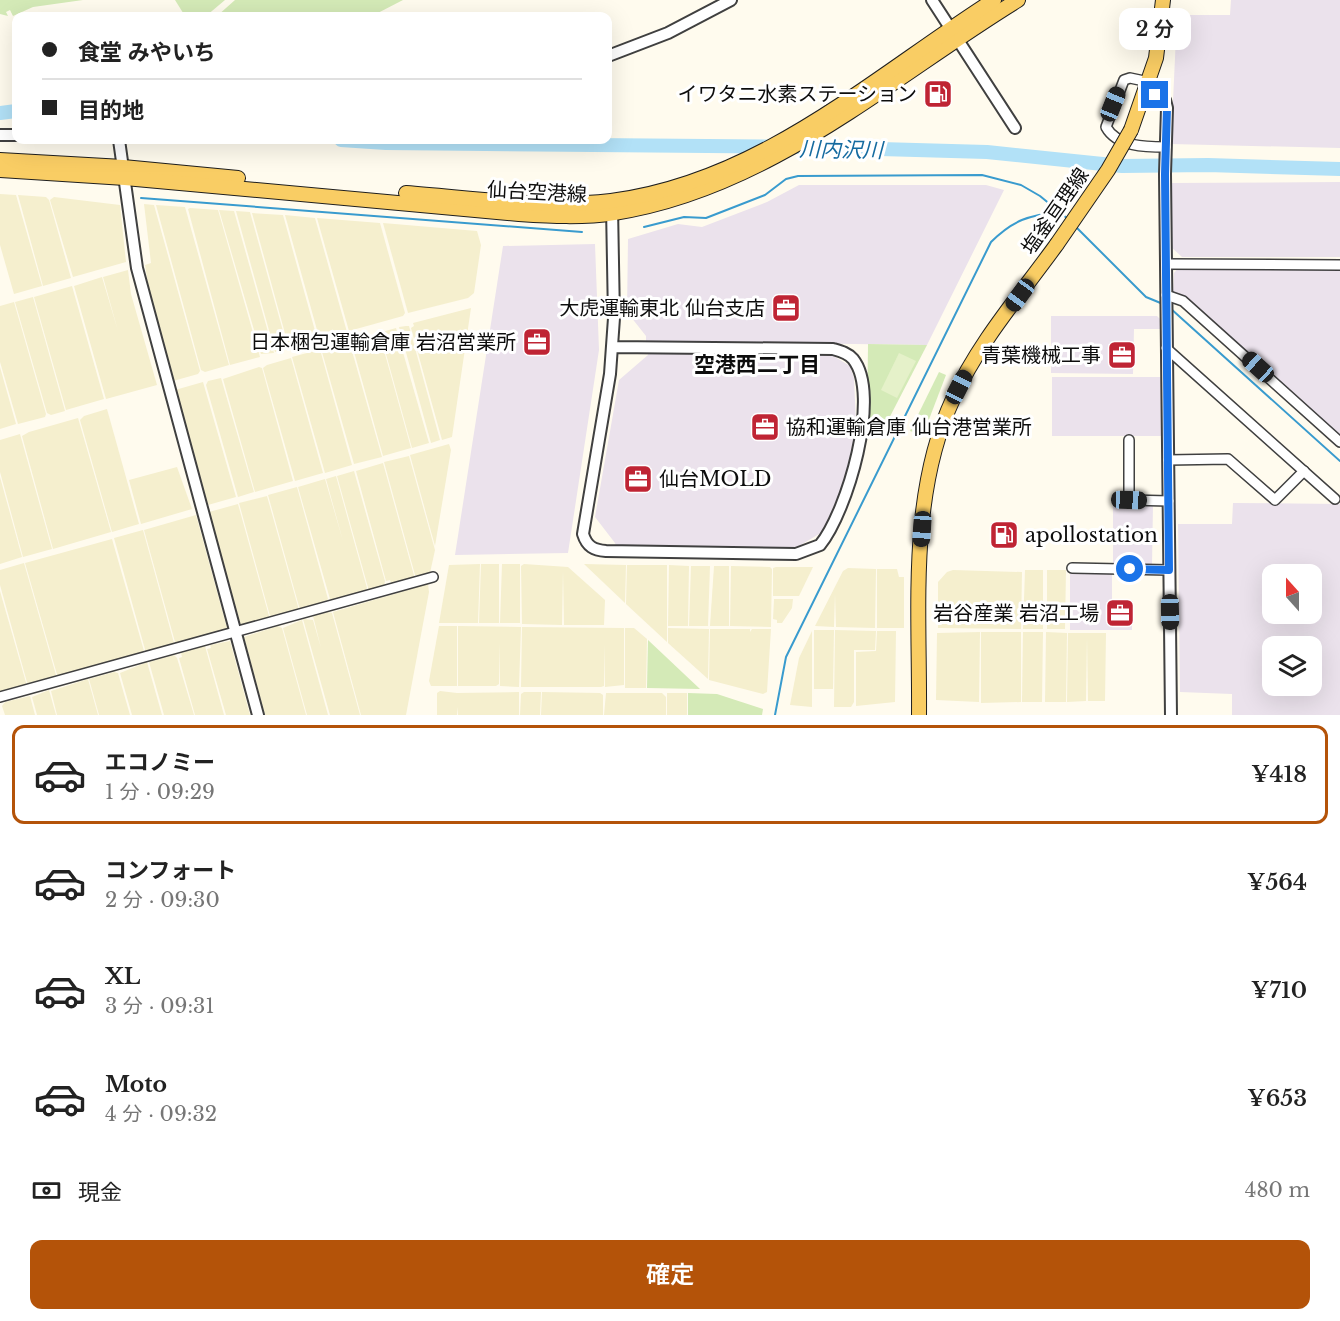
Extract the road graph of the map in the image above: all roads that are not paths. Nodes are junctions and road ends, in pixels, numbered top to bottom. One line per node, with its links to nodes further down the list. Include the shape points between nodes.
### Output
1 (731, 0): 7 (street, via 668,33)
2 (932, 0): 6 (street)
3 (994, 0): 6 (main road, 仙台空港線)
4 (1018, 0): 6 (main road, 仙台空港線)
5 (1163, 0): 8 (main road, 塩釜亘理線, via 1156,58)
6 (953, 34): 9 (street); 15 (main road, 仙台空港線, via 765,152 722,172); 15 (main road, 仙台空港線, via 832,122 743,174 646,207)
7 (612, 54)
8 (1147, 87): 11 (street, via 1167,103); 11 (street, via 1130,78 1124,80 1106,127 1135,147); 33 (main road, 塩釜亘理線, bridge, via 1131,130 1108,170 965,374 938,438 927,482 921,553)
9 (1015, 128)
10 (119, 144): 14 (street)
11 (1166, 147): 16 (street)
12 (0, 160): 14 (main road, 仙台空港線)
13 (0, 170): 14 (main road, 仙台空港線)
14 (124, 172): 15 (main road, 仙台空港線, via 519,214 560,216); 30 (street, via 137,268)
15 (612, 207): 19 (street)
16 (1166, 264): 17 (street); 18 (street)
17 (1340, 265)
18 (1166, 296): 20 (street); 22 (street, via 1183,301)
19 (612, 346): 19 (street, via 583,534 594,550 796,554 820,545 849,486 860,451 861,376 849,355 833,349)
20 (1166, 348): 23 (street); 24 (street)
21 (1129, 440): 26 (street, via 1129,500)
22 (1340, 442)
23 (1168, 460): 24 (street, via 1228,459 1275,500); 26 (street)
24 (1304, 471): 25 (street)
25 (1335, 499)
26 (1168, 501): 28 (street)
27 (1072, 568): 28 (street)
28 (1169, 570): 34 (street)
29 (434, 577): 30 (street)
30 (234, 632): 31 (street); 32 (street)
31 (0, 697)
32 (258, 715)
33 (919, 715)
34 (1171, 715)

